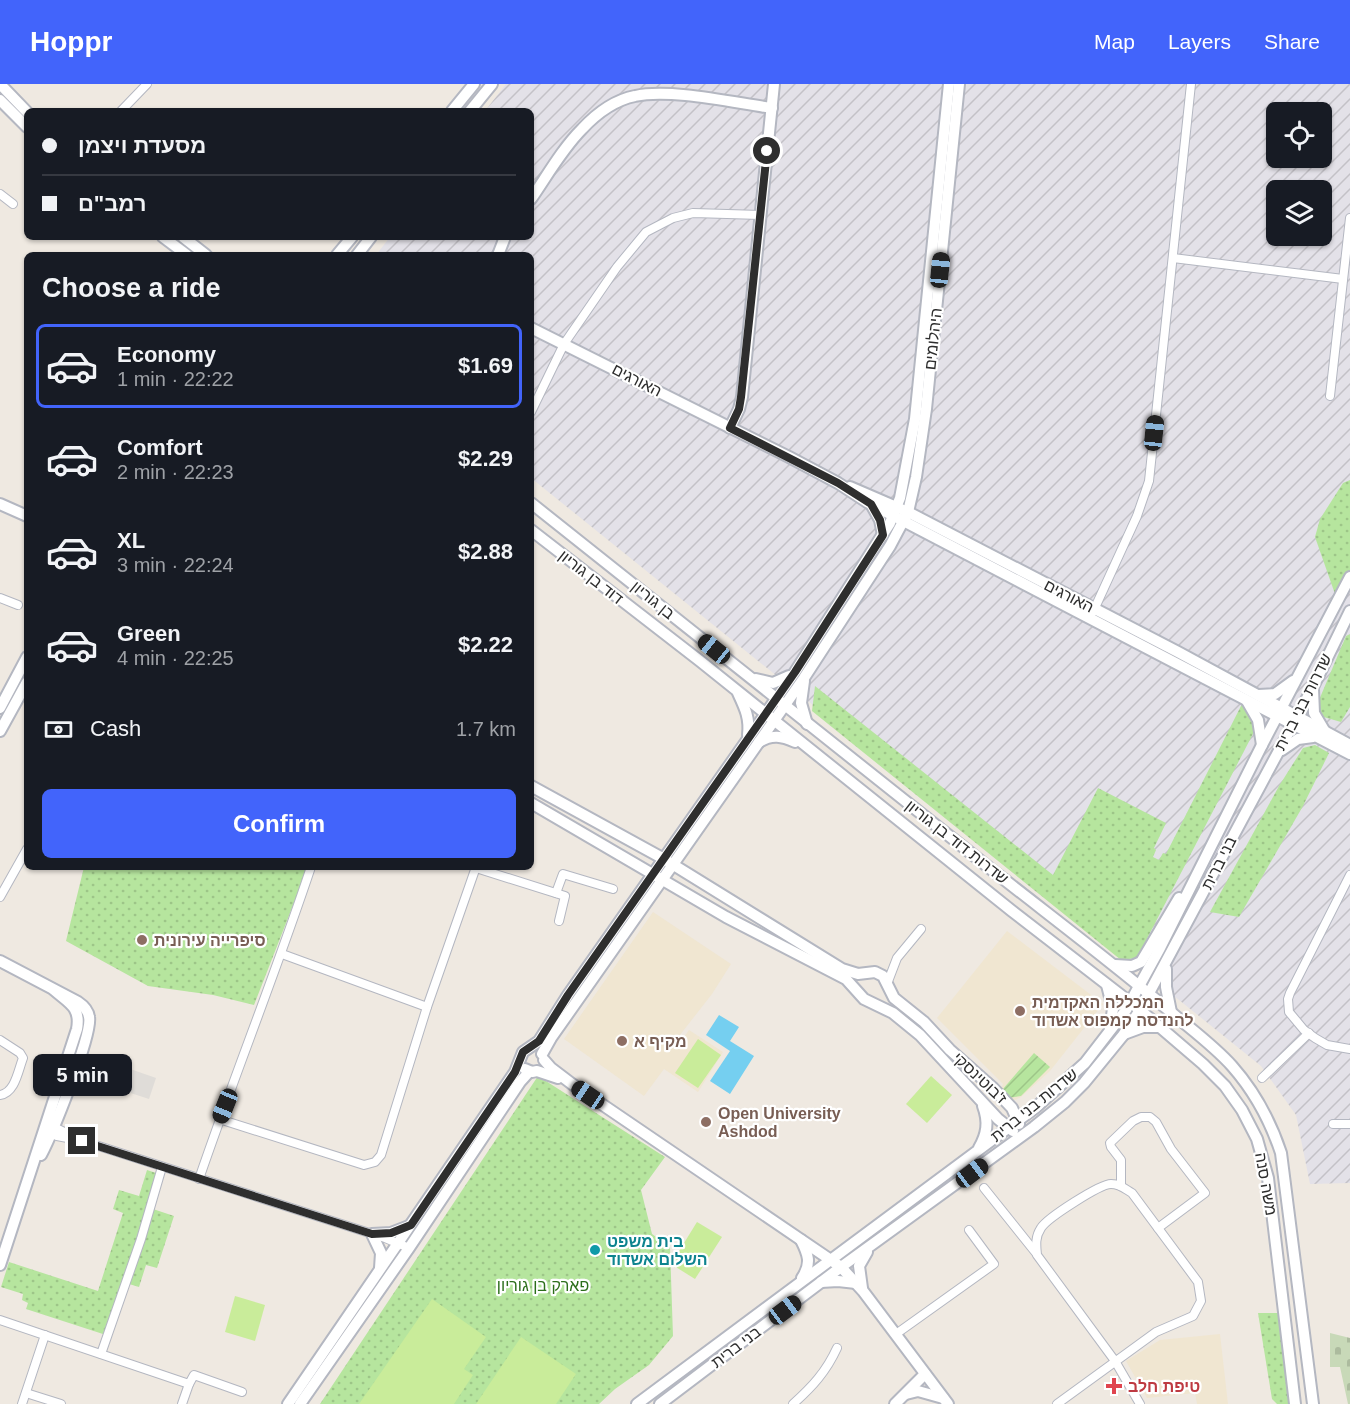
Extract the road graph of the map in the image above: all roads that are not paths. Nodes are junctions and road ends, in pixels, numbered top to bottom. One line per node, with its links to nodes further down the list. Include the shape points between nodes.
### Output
1 (0, 84): 14 (street)
2 (147, 84): 10 (street)
3 (474, 84): 11 (street)
4 (492, 84): 12 (street)
5 (774, 84): 13 (street)
6 (949, 84): 43 (street, היהלומים, via 915,419)
7 (959, 84): 43 (street, היהלומים, via 926,409 916,477)
8 (1191, 84): 29 (street)
9 (0, 100): 15 (street)
10 (124, 108)
11 (454, 108)
12 (472, 108)
13 (772, 108): 17 (street, via 655,94 620,101 580,131); 19 (street)
14 (24, 109)
15 (24, 124)
16 (0, 194): 18 (street)
17 (534, 195)
18 (14, 204)
19 (761, 215): 32 (street, via 693,213 646,232); 35 (street)
20 (1350, 218): 30 (street)
21 (168, 240): 25 (street)
22 (187, 240): 26 (street)
23 (350, 240): 27 (street)
24 (369, 240): 28 (street)
25 (183, 252)
26 (202, 252)
27 (340, 252)
28 (359, 252)
29 (1173, 258): 30 (street); 53 (street, via 1149,481)
30 (1343, 279): 33 (street)
31 (534, 329): 32 (street, האורגים)
32 (564, 344): 34 (street); 36 (street, האורגים)
33 (1330, 396)
34 (534, 406)
35 (739, 409): 36 (street); 37 (street)
36 (730, 428): 37 (street, האורגים)
37 (749, 437): 38 (street, האורגים)
38 (838, 483): 40 (street, האורגים); 43 (street, האורגים, via 860,490)
39 (0, 504): 42 (street); 44 (street)
40 (871, 504): 43 (street, האורגים); 47 (street)
41 (534, 505): 56 (street, בן גוריון)
42 (24, 510)
43 (901, 514): 45 (street, האורגים); 47 (street); 48 (street); 53 (street, האורגים)
44 (24, 515)
45 (920, 530): 48 (street); 53 (street, האורגים)
46 (534, 532): 60 (street, דוד בן גוריון)
47 (883, 535): 55 (street)
48 (895, 536): 55 (street)
49 (1350, 578): 57 (street)
50 (0, 598): 51 (street)
51 (18, 605)
52 (1350, 611): 59 (street, שדרות בני ברית)
53 (1092, 614): 61 (street, האורגים); 63 (street, האורגים)
54 (24, 663): 65 (street)
55 (799, 675): 56 (street, via 773,683); 62 (street); 64 (street); 70 (street)
56 (749, 677): 62 (street, בן גוריון)
57 (1297, 677): 61 (street, via 1279,692); 66 (street)
58 (24, 687): 71 (street)
59 (1313, 687): 69 (street, שדרות בני ברית); 72 (street, via 1314,713)
60 (737, 690): 67 (street, דוד בן גוריון); 73 (street, via 748,715)
61 (1259, 695): 66 (street, האורגים)
62 (776, 698): 64 (street, שדרות דוד בן גוריון); 67 (street)
63 (1244, 699): 66 (street, האורגים); 74 (street, via 1258,720)
64 (785, 706): 68 (street); 70 (street, שדרות דוד בן גוריון)
65 (0, 708)
66 (1279, 712): 69 (street, האורגים); 74 (street, שדרות בני ברית)
67 (764, 714): 68 (street); 73 (street)
68 (774, 721): 73 (street); 76 (street)
69 (1295, 721): 72 (street, האורגים); 78 (street, שדרות בני ברית)
70 (807, 724): 97 (street, שדרות דוד בן גוריון)
71 (0, 731)
72 (1326, 738): 75 (street); 77 (street); 78 (street, via 1298,739)
73 (752, 740): 76 (street, via 785,737); 82 (street)
74 (1262, 745): 88 (street, שדרות בני ברית)
75 (1350, 745)
76 (805, 746): 100 (street, שדרות דוד בן גוריון)
77 (1350, 754)
78 (1272, 762): 98 (street, בני ברית)
79 (534, 788): 82 (street)
80 (534, 805): 87 (street)
81 (24, 854): 91 (street)
82 (668, 862): 87 (street); 99 (street, via 842,969 854,974)
83 (310, 870): 94 (street)
84 (475, 870): 108 (street)
85 (485, 870): 90 (street)
86 (1350, 875): 112 (street, via 1288,999 1289,1012)
87 (657, 877): 104 (street, via 794,954 835,972); 116 (street); 118 (street, via 551,1038)
88 (1191, 884): 97 (street, via 1173,906 1141,962); 102 (street, שדרות בני ברית)
89 (613, 888): 90 (street, via 563,874)
90 (556, 893): 92 (street, via 565,896)
91 (0, 897)
92 (559, 921)
93 (921, 929): 95 (street)
94 (282, 954): 108 (street); 125 (street)
95 (897, 958): 99 (street); 101 (street)
96 (0, 961): 103 (street)
97 (1114, 965): 102 (street, שדרות דוד בן גוריון)
98 (1166, 965): 105 (street); 110 (street)
99 (870, 973): 101 (street, via 883,976); 104 (street, via 859,981)
100 (1107, 984): 107 (street, שדרות דוד בן גוריון); 113 (street, via 1113,1009)
101 (887, 985): 106 (street, via 884,996); 126 (street, ז'בוטינסקי, via 894,998 1012,1108)
102 (1139, 986): 105 (street, שדרות דוד בן גוריון); 107 (street, שדרות בני ברית)
103 (54, 990): 130 (street, via 75,1008 78,1017); 130 (street, via 84,1006 89,1016 87,1034)
104 (858, 990): 106 (street, via 864,999)
105 (1150, 994): 109 (street); 110 (street, משה סנה)
106 (873, 1002): 124 (street, ז'בוטינסקי, via 921,1035)
107 (1130, 1002): 109 (street, שדרות דוד בן גוריון); 113 (street, שדרות בני ברית)
108 (427, 1007): 125 (street, via 381,1155 375,1162 364,1165)
109 (1140, 1010): 111 (street, משה סנה); 114 (street)
110 (1171, 1012): 179 (street, משה סנה, via 1219,1053 1251,1088 1275,1136 1282,1163)
111 (1160, 1027): 114 (street); 178 (street, משה סנה, via 1226,1086 1257,1139 1268,1178)
112 (1309, 1033): 117 (street, via 1327,1045); 121 (street)
113 (1108, 1034): 126 (street, שדרות בני ברית, via 1073,1075)
114 (1124, 1034): 131 (street, via 1065,1102)
115 (0, 1040): 123 (street, via 23,1058 11,1090)
116 (532, 1048): 118 (street, via 538,1049); 119 (street, via 523,1052)
117 (1350, 1049)
118 (543, 1057): 120 (street, via 542,1066); 122 (street)
119 (520, 1061): 120 (street, via 524,1069); 137 (street)
120 (533, 1071): 122 (street); 144 (street, via 520,1082)
121 (1262, 1078)
122 (572, 1084): 141 (street)
123 (0, 1095)
124 (978, 1098): 129 (street, ז'בוטינסקי); 132 (street, via 987,1115 987,1127)
125 (219, 1119): 134 (street)
126 (1018, 1120): 129 (street, שדרות בני ברית); 131 (street, ז'בוטינסקי)
127 (1333, 1124): 128 (street)
128 (1350, 1124)
129 (1008, 1127): 131 (street, ז'בוטינסקי); 132 (street, שדרות בני ברית)
130 (50, 1130): 133 (street); 148 (street)
131 (1021, 1137): 145 (street, שדרות בני ברית)
132 (977, 1150): 143 (street, שדרות בני ברית)
133 (162, 1167): 134 (street); 159 (street)
134 (199, 1179): 140 (street)
135 (1121, 1186): 138 (street, via 1132,1193); 138 (street, via 1121,1160 1110,1143 1133,1121 1150,1117 1205,1193); 146 (street, via 1100,1186 1048,1220 1036,1237)
136 (984, 1188): 146 (street)
137 (411, 1225): 140 (street, via 391,1233); 142 (street)
138 (1158, 1228): 160 (street, via 1198,1282 1201,1301 1193,1316 1156,1332)
139 (969, 1230): 156 (street, via 994,1264)
140 (372, 1234): 142 (street); 150 (street, via 381,1253)
141 (800, 1239): 143 (street, via 826,1249); 147 (street); 151 (street, via 809,1264)
142 (398, 1244): 144 (street); 150 (street)
143 (852, 1244): 147 (street, שדרות בני ברית)
144 (409, 1248): 171 (street)
145 (869, 1248): 149 (street, שדרות בני ברית); 153 (street, via 859,1266)
146 (1037, 1254): 160 (street)
147 (832, 1259): 149 (street); 151 (street, שדרות בני ברית)
148 (1, 1261)
149 (841, 1267): 152 (street, בני ברית); 153 (street)
150 (380, 1269): 170 (street)
151 (800, 1281): 154 (street, שדרות בני ברית)
152 (821, 1282): 153 (street, via 838,1281); 173 (street, בני ברית)
153 (860, 1287): 156 (street)
154 (771, 1303): 172 (street, בני ברית)
155 (0, 1320): 157 (street)
156 (896, 1334): 161 (street)
157 (45, 1335): 159 (street); 164 (street)
158 (837, 1348): 174 (street, via 817,1382)
159 (101, 1354): 162 (street)
160 (1115, 1361): 176 (street); 177 (street)
161 (925, 1374): 165 (street); 166 (street)
162 (189, 1384): 163 (street, via 194,1375); 169 (street)
163 (242, 1392)
164 (26, 1393): 167 (street); 168 (street)
165 (905, 1394): 166 (street, via 918,1391); 175 (street)
166 (946, 1401)
167 (22, 1404)
168 (60, 1404)
169 (182, 1404)
170 (288, 1404)
171 (300, 1404)
172 (637, 1404)
173 (660, 1404)
174 (793, 1404)
175 (895, 1404)
176 (1057, 1404)
177 (1140, 1404)
178 (1295, 1404)
179 (1313, 1404)

